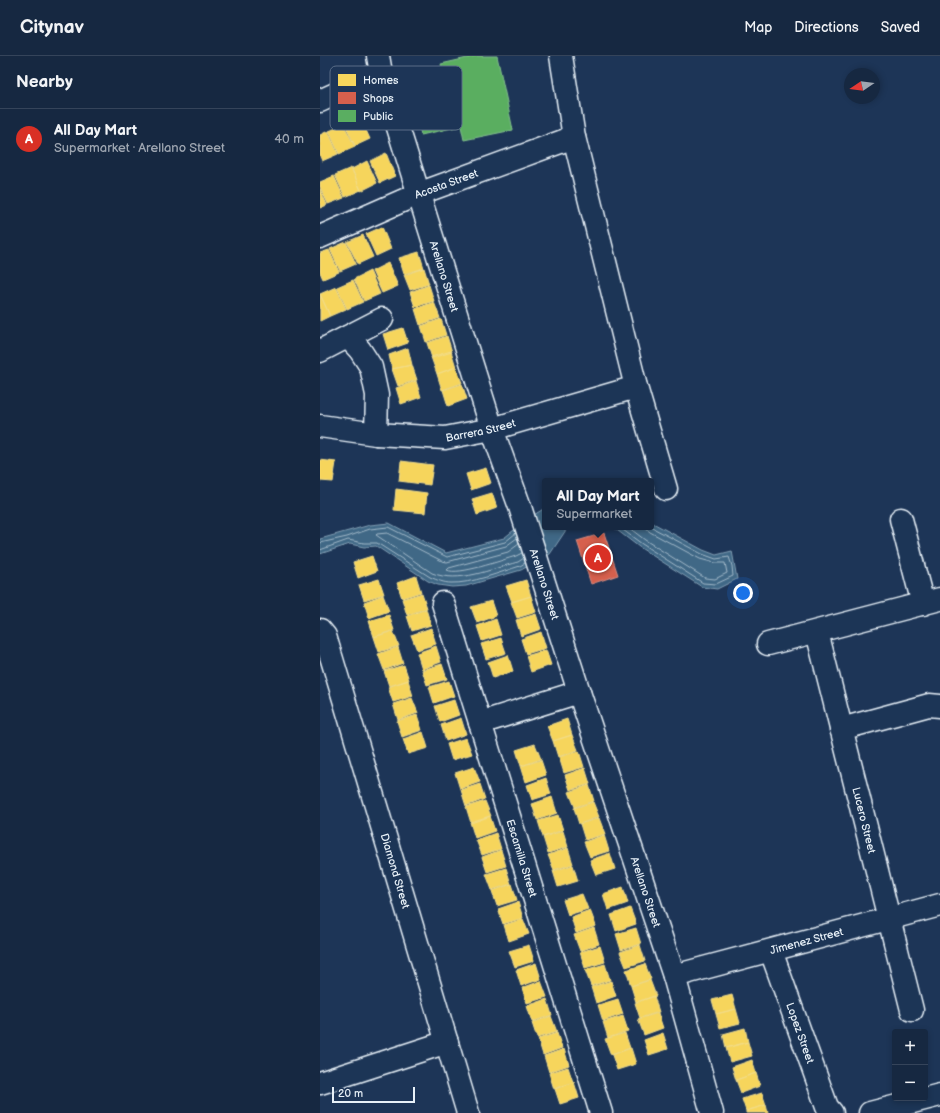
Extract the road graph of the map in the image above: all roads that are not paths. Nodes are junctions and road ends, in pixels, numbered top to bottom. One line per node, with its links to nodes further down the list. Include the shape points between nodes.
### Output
1 (561, 56): 5 (street)
2 (330, 96): 3 (street)
3 (320, 102)
4 (399, 130): 6 (street, Arellano Street)
5 (574, 137): 6 (street, Acosta Street); 11 (street)
6 (418, 194): 7 (street, Acosta Street); 13 (street, Arellano Street)
7 (320, 237)
8 (382, 320): 9 (street)
9 (348, 337): 10 (street); 14 (street, via 371,367 377,395)
10 (320, 351)
11 (636, 387): 13 (street, Barrera Street); 15 (street)
12 (320, 426): 14 (street, Barrera Street)
13 (492, 429): 14 (street, Barrera Street, via 445,438); 22 (street, Arellano Street, via 520,507)
14 (376, 434)
15 (666, 489)
16 (901, 519): 17 (street)
17 (931, 602): 20 (street)
18 (443, 603): 24 (street, Escamilla Street)
19 (320, 630): 31 (street, Diamond Street, via 325,636)
20 (817, 632): 21 (street); 25 (street, Lucero Street)
21 (768, 644)
22 (579, 692): 24 (street); 29 (street, Arellano Street)
23 (940, 706): 25 (street, via 929,705)
24 (480, 723): 35 (street, Escamilla Street)
25 (841, 729): 27 (street, Lucero Street)
26 (940, 905): 27 (street, Jimenez Street)
27 (889, 919): 28 (street, Jimenez Street); 30 (street, Lucero Street)
28 (771, 951): 29 (street, Jimenez Street); 37 (street, Lopez Street, via 827,1107)
29 (674, 976): 36 (street, Arellano Street)
30 (912, 1010)
31 (447, 1042): 32 (street); 34 (street, Diamond Street)
32 (320, 1083)
33 (940, 1095): 38 (street)
34 (468, 1113)
35 (601, 1113)
36 (712, 1113)
37 (832, 1113)
38 (870, 1113)

